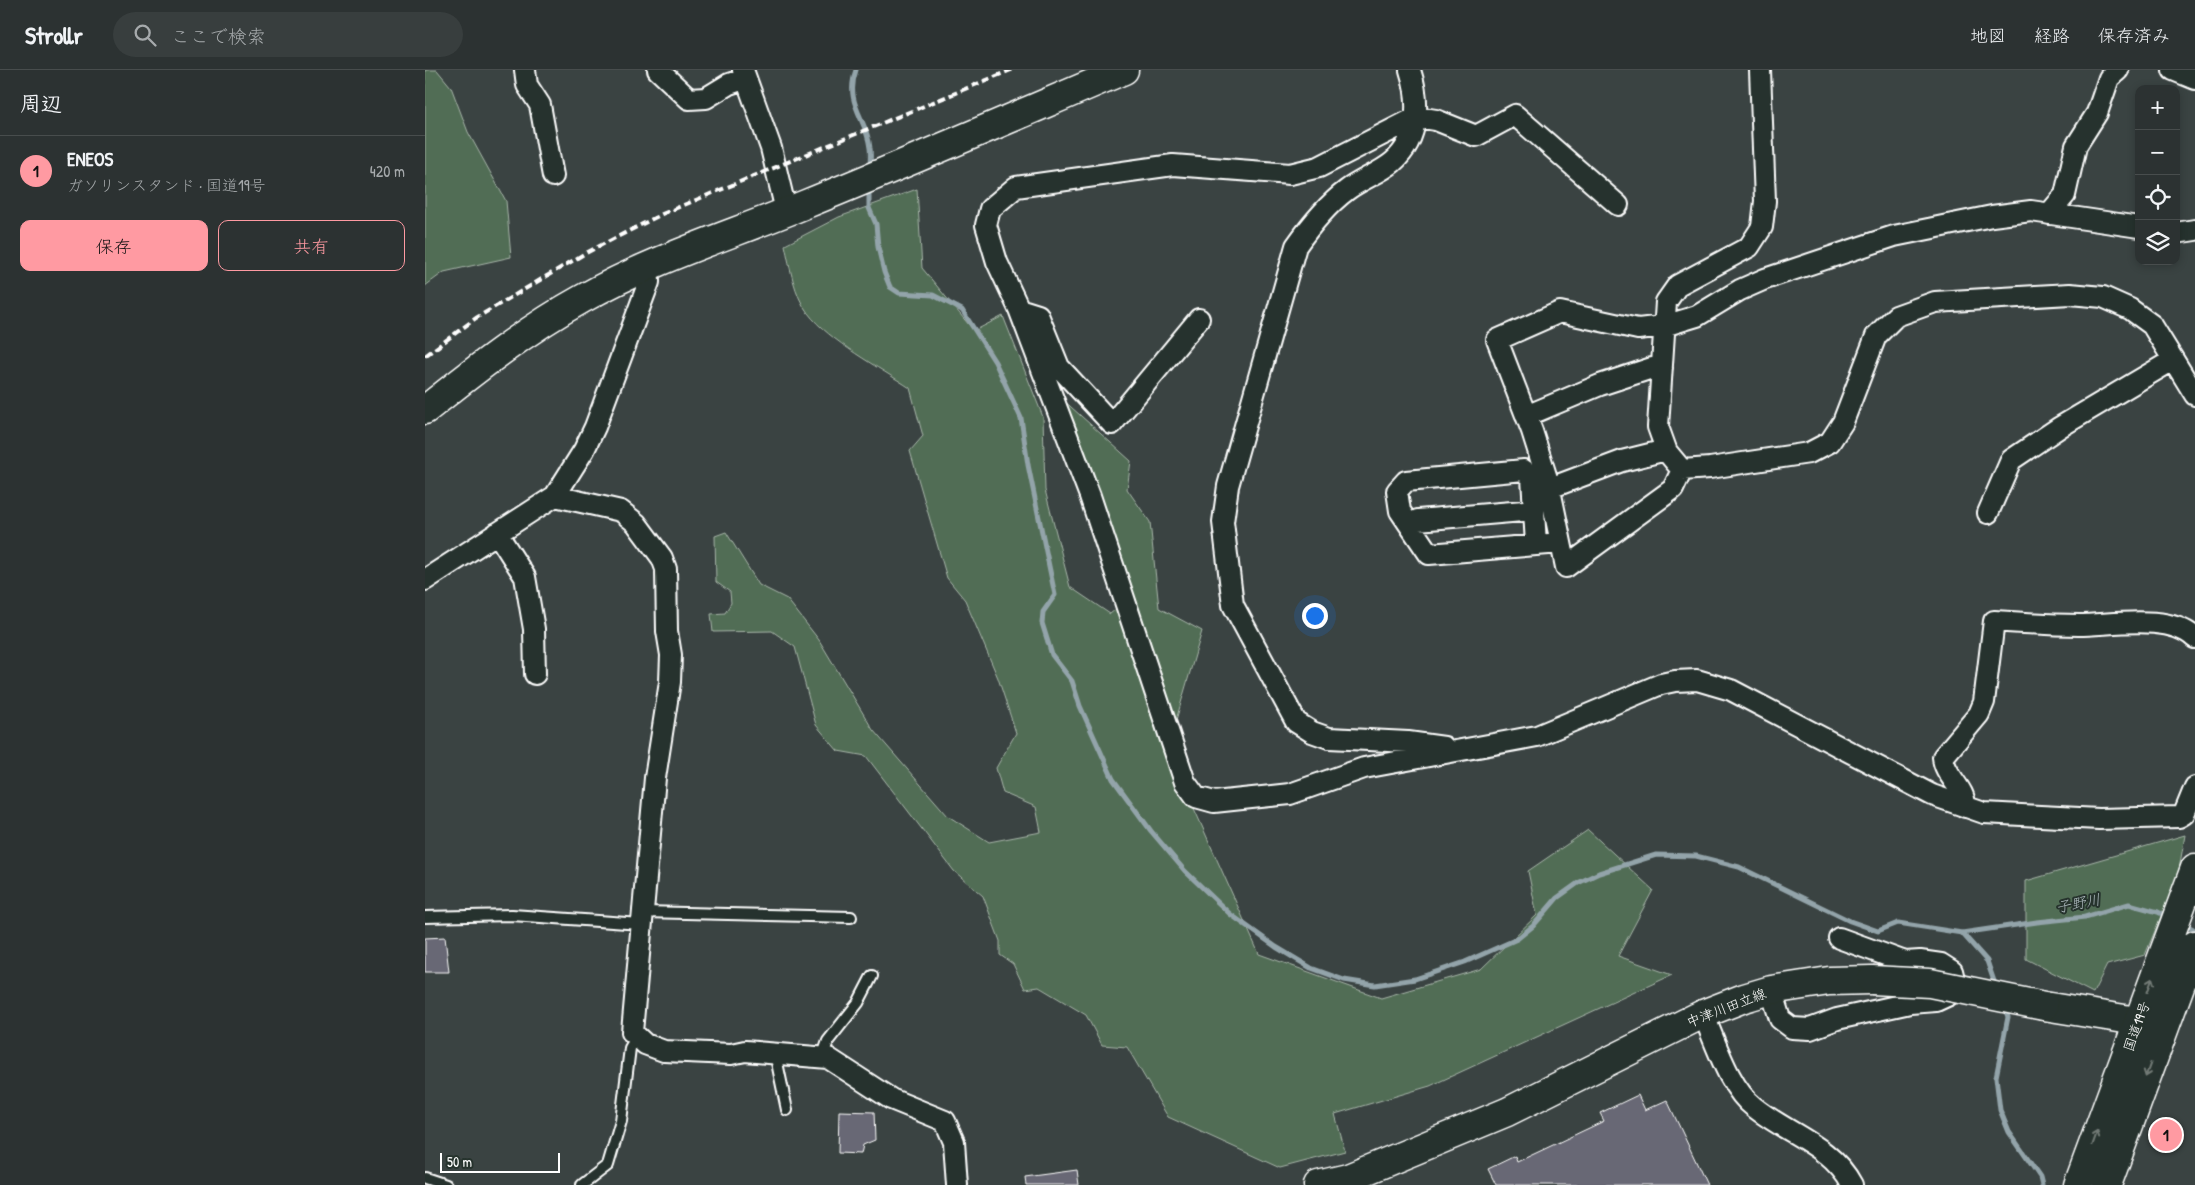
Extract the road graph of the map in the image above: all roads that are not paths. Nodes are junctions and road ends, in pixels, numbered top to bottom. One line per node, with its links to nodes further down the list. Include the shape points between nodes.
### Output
1 (525, 70): 11 (street, via 527,85 540,105)
2 (658, 70): 8 (street, via 689,99 706,98)
3 (1123, 70): 13 (main road)
4 (1410, 70): 10 (street, via 1416,87)
5 (1760, 70): 21 (street, via 1765,201 1762,228 1749,247 1678,285 1666,302)
6 (2118, 70): 14 (street, via 2109,78 2097,113 2076,146 2065,195)
7 (2173, 70): 9 (street)
8 (744, 75): 13 (street)
9 (2195, 79)
10 (1417, 117): 12 (street, via 1436,120 1476,136 1515,115); 19 (street, via 1319,167 1290,174 1173,165 1016,187 990,209 986,224 997,262); 40 (street, via 1410,140 1393,162 1347,190 1311,225 1297,246 1228,486 1223,522 1233,605 1297,722 1329,738 1409,742)
11 (553, 176)
12 (1618, 205)
13 (794, 209): 18 (main road)
14 (2049, 214): 15 (street); 21 (street, via 2031,212 1992,216 1894,236 1765,279 1697,316)
15 (2135, 226)
16 (2195, 230): 17 (street)
17 (2180, 232)
18 (648, 267): 25 (main road, via 603,287 549,318); 30 (street, via 649,282 595,427)
19 (1019, 309): 20 (street, via 1038,315 1059,367 1111,424); 40 (street, via 1090,496 1185,782 1196,797 1214,802 1289,794 1365,768)
20 (1199, 319)
21 (1664, 326): 23 (street); 26 (street, via 1638,330 1560,312 1497,340)
22 (2173, 360): 24 (street); 28 (street, via 2153,325 2130,309 2103,297 2070,294 1935,302 1896,316 1876,336 1843,422 1830,442 1809,453); 32 (street, via 2011,460)
23 (1662, 368): 26 (street, via 1652,368 1600,385); 27 (street, via 1658,427)
24 (2195, 395)
25 (425, 410)
26 (1526, 416): 29 (street)
27 (1666, 450): 28 (street); 29 (street, via 1621,461)
28 (1682, 470): 35 (street, via 1673,488 1566,567)
29 (1550, 488): 35 (street)
30 (555, 496): 34 (street); 46 (street, via 621,512 635,524 667,569 670,682 655,778)
31 (1534, 510): 33 (street, via 1418,520); 33 (street, via 1532,478 1524,470 1406,481 1397,491 1400,511); 36 (street)
32 (1987, 513)
33 (1410, 526): 36 (street, via 1429,554)
34 (497, 533): 37 (street); 39 (street, via 525,577 533,629)
35 (1561, 543): 36 (street)
36 (1536, 544)
37 (425, 580)
38 (2195, 638): 42 (street, via 2177,628 2155,623 2079,625 1994,621 1985,702 1979,714 1943,757 1943,765 1965,800)
39 (535, 674)
40 (1461, 749): 42 (street, via 1537,736 1661,684 1697,680 1731,690 1932,795)
41 (2195, 787): 42 (street, via 2184,814 2179,817 2099,819 2023,816)
42 (1965, 808)
43 (2195, 868): 52 (main road, 国道19号, one-way to 43)
44 (425, 917): 46 (lane)
45 (851, 917): 46 (lane)
46 (642, 918): 54 (street, via 633,1032)
47 (1839, 938): 50 (street, via 1905,962 1941,964 1952,970 1955,983 1949,995 1936,1001 1910,1003 1837,1019 1810,1029 1792,1028 1780,1019)
48 (2193, 952): 53 (main road, 国道19号)
49 (872, 976): 56 (lane, via 858,1003 828,1041)
50 (1771, 990): 51 (main road, 中津川田立線); 52 (main road, 中津川田立線, bridge, via 1829,981 1930,983)
51 (1703, 1014): 59 (main road, 中津川田立線, via 1507,1112); 65 (street, via 1737,1090 1753,1107 1827,1153)
52 (2137, 1021): 53 (main road, 中津川田立線); 60 (main road, 国道19号, one-way to 52)
53 (2163, 1030): 66 (main road, 国道19号, one-way to 66)
54 (637, 1036): 55 (street, via 645,1044 664,1051); 62 (lane, via 630,1048 621,1121 608,1165)
55 (775, 1053): 56 (street); 57 (lane)
56 (822, 1058): 63 (street, via 828,1058 891,1100 945,1121 954,1142)
57 (787, 1110)
58 (425, 1178): 61 (lane)
59 (1350, 1181): 64 (main road, 中津川田立線)
60 (2078, 1184)
61 (446, 1185)
62 (582, 1185)
63 (957, 1185)
64 (1318, 1185)
65 (1852, 1185)
66 (2107, 1185)

